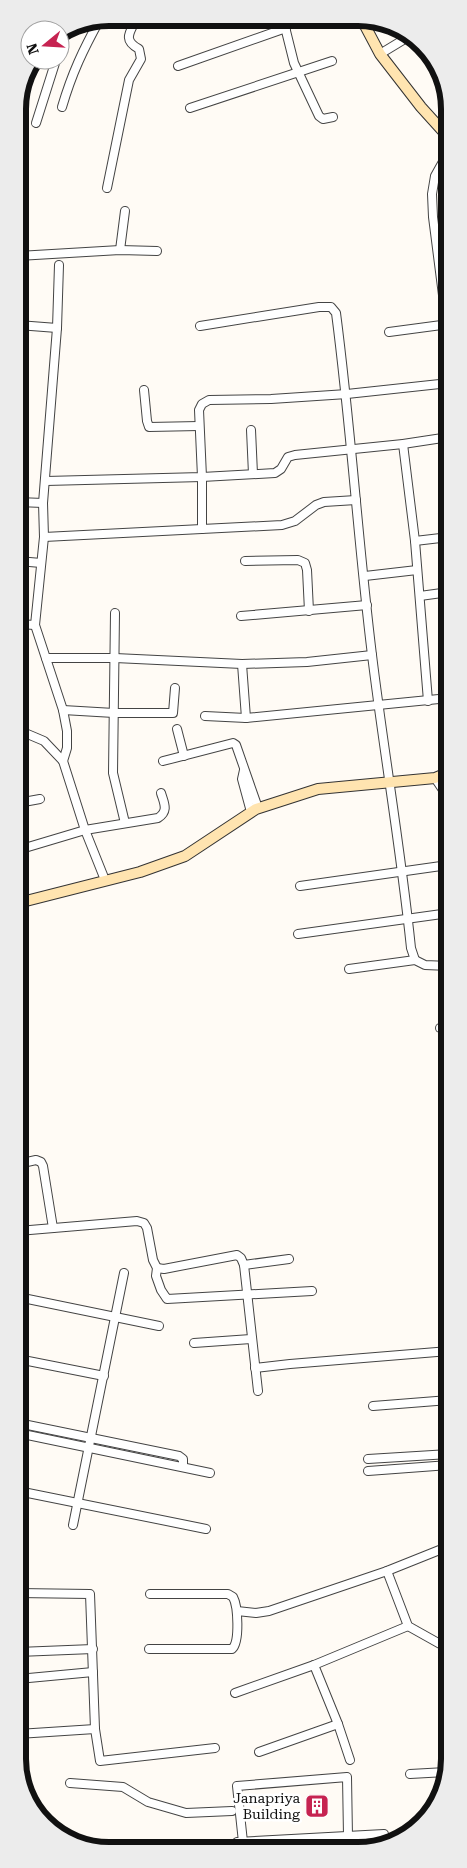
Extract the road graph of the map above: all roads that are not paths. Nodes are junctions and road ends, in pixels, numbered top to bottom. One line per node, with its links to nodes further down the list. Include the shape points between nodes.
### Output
1 (133, 26): 17 (street, via 128,41 139,49 141,59 129,80)
2 (366, 27): 6 (street)
3 (96, 28): 11 (street, via 70,80)
4 (286, 28): 8 (street); 10 (street)
5 (403, 40): 6 (street)
6 (380, 54): 15 (street)
7 (332, 61): 10 (street)
8 (178, 66)
9 (53, 70): 14 (street)
10 (299, 72): 12 (street); 13 (street, via 319,116 323,119)
11 (62, 107)
12 (190, 108)
13 (333, 117)
14 (36, 122)
15 (441, 129)
16 (441, 166): 23 (street, via 435,176 432,194)
17 (107, 188)
18 (125, 211): 19 (street)
19 (120, 250): 20 (street); 21 (street)
20 (157, 251)
21 (26, 256)
22 (59, 264): 27 (street)
23 (441, 274)
24 (441, 325): 28 (street)
25 (26, 326): 27 (street)
26 (200, 326): 31 (street, via 319,307 331,308 336,314)
27 (57, 328): 39 (street)
28 (390, 332)
29 (441, 384): 31 (street)
30 (144, 390): 32 (street, via 149,426)
31 (347, 394): 32 (street, via 209,400 199,410); 36 (street)
32 (199, 426): 38 (street)
33 (251, 430): 37 (street)
34 (441, 438): 35 (street)
35 (403, 444): 36 (street); 46 (street)
36 (351, 450): 37 (street, via 295,454 275,472); 40 (street)
37 (253, 474): 38 (street)
38 (202, 477): 39 (street); 43 (street)
39 (46, 481): 42 (street)
40 (356, 500): 43 (street, via 324,502 296,522 282,525); 51 (street)
41 (26, 502): 42 (street)
42 (43, 503): 44 (street)
43 (202, 529): 44 (street)
44 (44, 536): 49 (street)
45 (441, 538): 46 (street)
46 (414, 541): 50 (street)
47 (245, 561): 55 (street, via 305,562)
48 (26, 562): 49 (street)
49 (41, 563): 59 (street)
50 (417, 570): 51 (street); 53 (street)
51 (364, 576): 54 (street)
52 (441, 593): 53 (street)
53 (420, 596): 66 (street)
54 (367, 604): 55 (street); 60 (street)
55 (309, 610): 57 (street)
56 (115, 613): 62 (street)
57 (241, 616)
58 (26, 624): 59 (street)
59 (35, 625): 61 (street)
60 (372, 655): 63 (street); 67 (street)
61 (46, 658): 62 (street); 68 (street)
62 (115, 658): 63 (street); 69 (street)
63 (242, 664): 71 (street)
64 (175, 688): 69 (street, via 172,713)
65 (441, 699): 66 (street)
66 (428, 701): 67 (street)
67 (379, 705): 71 (street); 79 (street)
68 (63, 710): 69 (street); 75 (street, via 68,748)
69 (114, 713): 85 (street, via 113,773)
70 (205, 716): 71 (street)
71 (246, 718)
72 (177, 729): 74 (street)
73 (26, 733): 75 (street, via 44,741)
74 (184, 756): 76 (street); 84 (street, via 233,743 236,745)
75 (63, 761): 86 (street)
76 (163, 761)
77 (441, 775): 78 (street)
78 (435, 778): 79 (street); 80 (street)
79 (390, 781): 84 (street, via 318,789); 89 (street)
80 (441, 787)
81 (161, 793): 85 (street, via 166,809 164,815)
82 (40, 799): 83 (street)
83 (26, 802)
84 (255, 810): 90 (street, via 185,856)
85 (125, 823): 86 (street)
86 (85, 830): 87 (street); 90 (street)
87 (26, 848)
88 (440, 866): 89 (street)
89 (402, 871): 91 (street); 94 (street)
90 (105, 880): 92 (street)
91 (300, 886)
92 (26, 901)
93 (441, 914): 94 (street)
94 (408, 918): 95 (street); 96 (street, via 410,948)
95 (298, 934)
96 (416, 960): 97 (street, via 425,965); 98 (street)
97 (441, 966)
98 (350, 970)
99 (26, 1162): 100 (street, via 36,1160 43,1166)
100 (53, 1228): 101 (street); 104 (street, via 144,1223)
101 (26, 1230)
102 (289, 1259): 103 (street)
103 (244, 1265): 104 (street, via 237,1255); 107 (street)
104 (157, 1268): 107 (street, via 156,1276 167,1299)
105 (124, 1272): 109 (street)
106 (312, 1291): 107 (street)
107 (246, 1294): 111 (street)
108 (26, 1299): 109 (street)
109 (116, 1317): 110 (street); 116 (street)
110 (159, 1326)
111 (251, 1338): 112 (street); 115 (street)
112 (194, 1342)
113 (441, 1353): 115 (street)
114 (26, 1361): 116 (street)
115 (255, 1368): 117 (street)
116 (104, 1376): 122 (street)
117 (258, 1390)
118 (441, 1401): 119 (street)
119 (373, 1406)
120 (26, 1425): 122 (street)
121 (26, 1436): 123 (street)
122 (91, 1438): 123 (street); 128 (street, via 179,1456 183,1459)
123 (89, 1448): 128 (street); 133 (street)
124 (441, 1454): 125 (street)
125 (398, 1457): 126 (street); 129 (street)
126 (368, 1459)
127 (441, 1466): 129 (street)
128 (183, 1467): 131 (street)
129 (398, 1469): 130 (street)
130 (368, 1471)
131 (210, 1473)
132 (26, 1493): 133 (street)
133 (78, 1503): 134 (street); 135 (street)
134 (73, 1525)
135 (206, 1529)
136 (441, 1549): 137 (street)
137 (387, 1571): 140 (street, via 269,1611); 141 (street)
138 (26, 1593): 143 (street, via 90,1594)
139 (150, 1594): 140 (street, via 228,1594 236,1602)
140 (237, 1611): 144 (street, via 236,1643 232,1649)
141 (408, 1626): 142 (street); 146 (street)
142 (441, 1644)
143 (92, 1649): 145 (street); 147 (street)
144 (149, 1650)
145 (26, 1652)
146 (314, 1665): 149 (street); 150 (street)
147 (93, 1672): 148 (street); 151 (street)
148 (26, 1678)
149 (235, 1693)
150 (338, 1724): 154 (street); 155 (street)
151 (95, 1729): 152 (street); 153 (street, via 100,1761)
152 (26, 1733)
153 (215, 1748)
154 (259, 1752)
155 (350, 1760)
156 (439, 1772): 157 (street)
157 (410, 1774)
158 (70, 1783): 159 (street, via 123,1787 148,1802 186,1813)
159 (232, 1811)
160 (348, 1836): 161 (street, via 384,1834); 162 (street, via 347,1777 237,1786); 163 (street)
161 (384, 1837)
162 (241, 1842)
163 (284, 1842)

